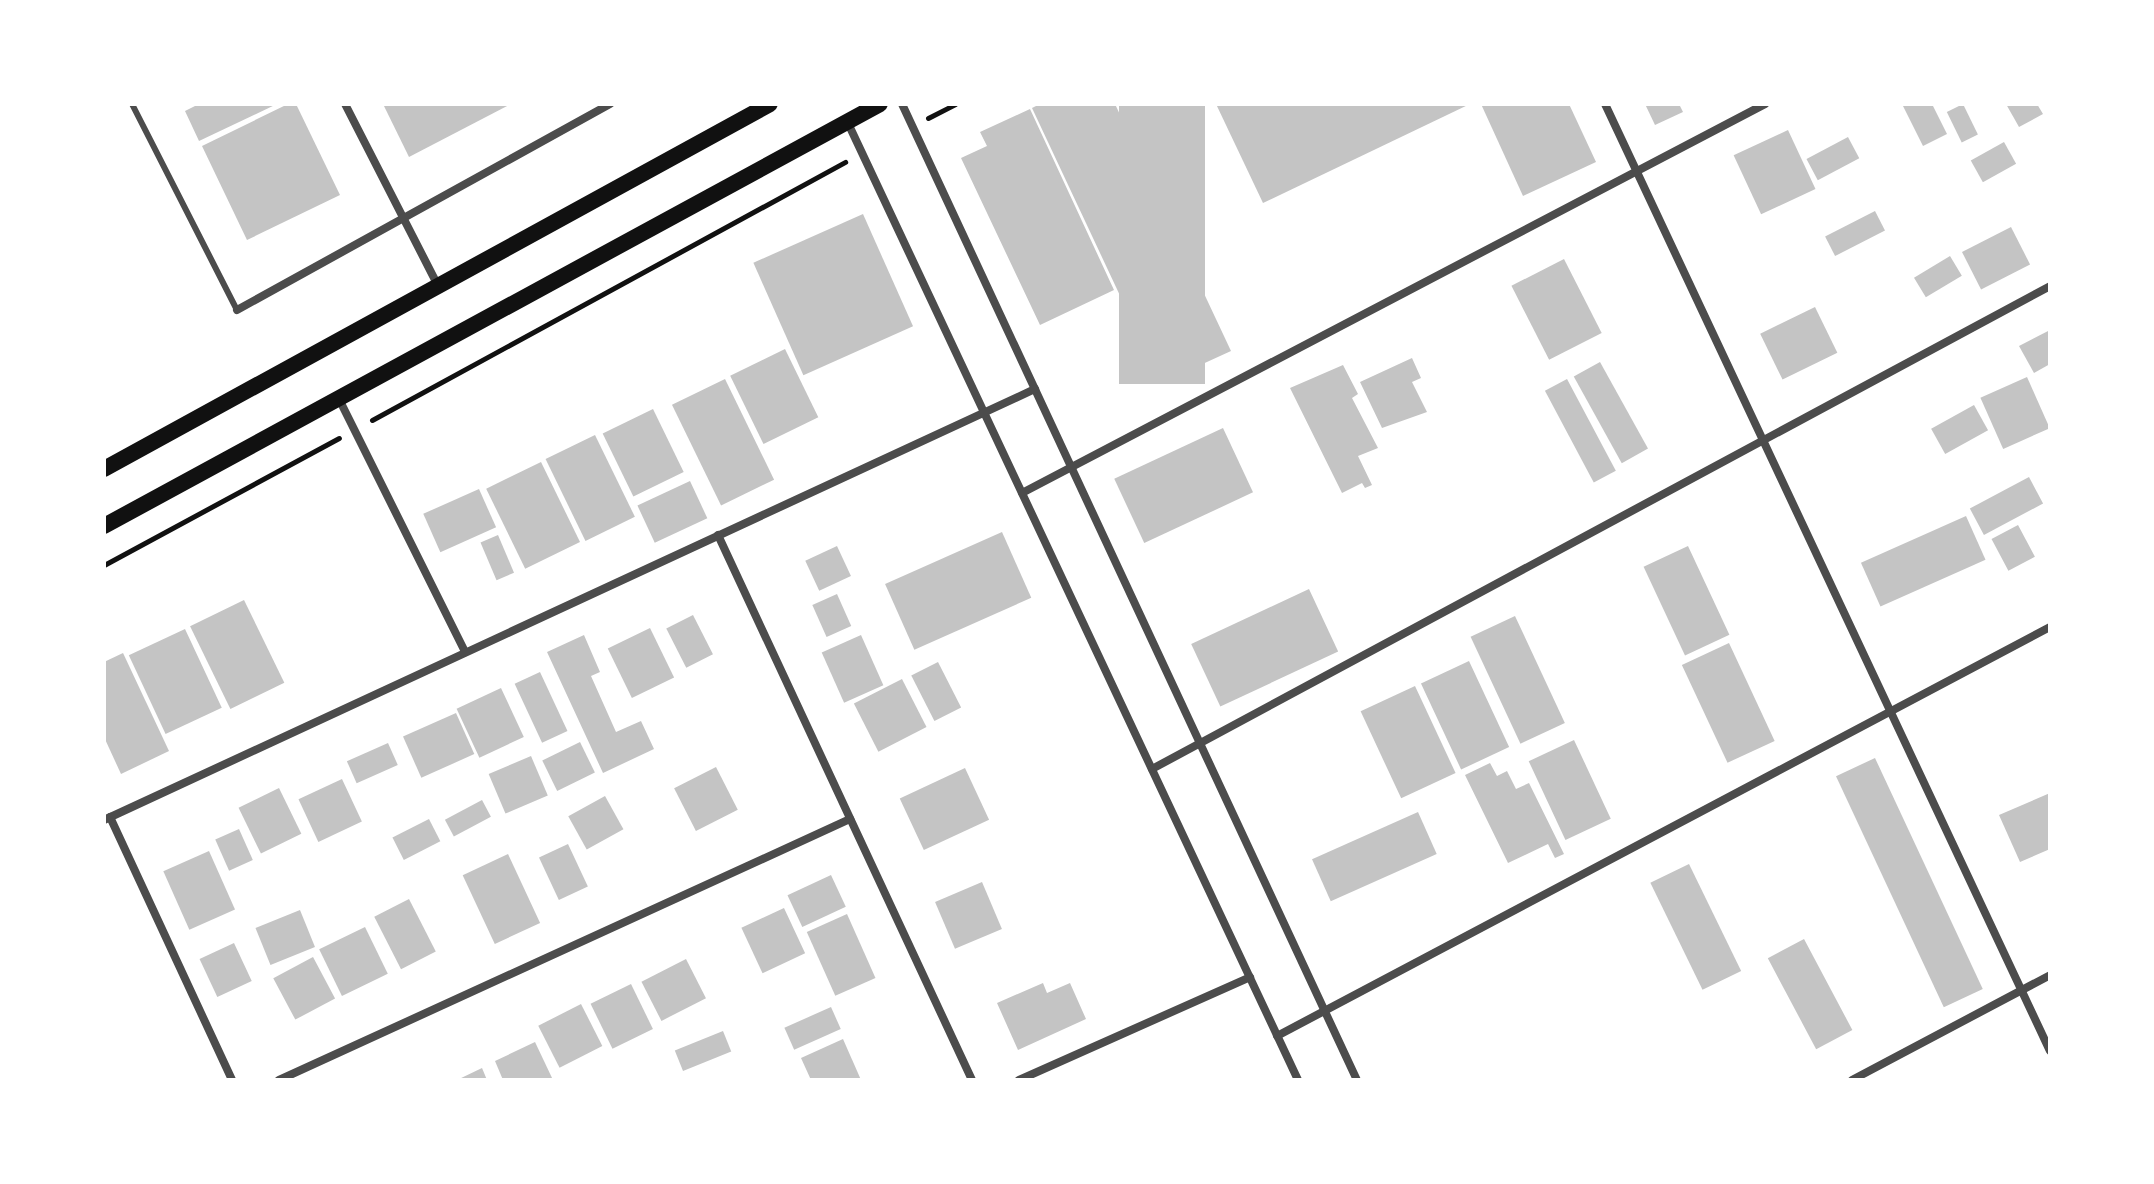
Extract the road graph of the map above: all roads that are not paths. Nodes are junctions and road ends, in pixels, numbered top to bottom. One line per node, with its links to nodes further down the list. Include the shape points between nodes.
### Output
1 (132, 104): 14 (lane)
2 (345, 104): 11 (street)
3 (610, 104): 11 (street)
4 (770, 104): 12 (main road)
5 (880, 104): 9 (main road)
6 (902, 104): 15 (street)
7 (1605, 104): 10 (street)
8 (1765, 104): 10 (street)
9 (847, 120): 16 (main road); 17 (street)
10 (1637, 172): 18 (street); 19 (street)
11 (404, 217): 12 (street); 14 (street)
12 (438, 286): 20 (main road)
13 (2050, 286): 18 (street)
14 (237, 310)
15 (1035, 389): 17 (street); 19 (street)
16 (337, 396): 22 (main road); 25 (street)
17 (984, 412): 21 (street); 23 (street)
18 (1764, 441): 26 (street); 27 (street)
19 (1071, 468): 21 (street); 27 (street)
20 (104, 469)
21 (1022, 493): 28 (street)
22 (104, 526)
23 (718, 535): 25 (street); 30 (street)
24 (2050, 627): 26 (street)
25 (465, 652): 29 (street)
26 (1891, 712): 33 (street); 34 (street)
27 (1200, 743): 28 (street); 34 (street)
28 (1152, 769): 32 (street)
29 (107, 818): 37 (street)
30 (850, 819): 38 (street); 39 (street)
31 (2050, 975): 33 (street)
32 (1250, 977): 35 (street); 40 (street)
33 (2021, 990): 36 (street); 43 (street)
34 (1325, 1011): 35 (street); 42 (street)
35 (1277, 1036): 41 (street)
36 (2050, 1051)
37 (232, 1080)
38 (279, 1080)
39 (972, 1080)
40 (1019, 1080)
41 (1298, 1080)
42 (1357, 1080)
43 (1852, 1080)

